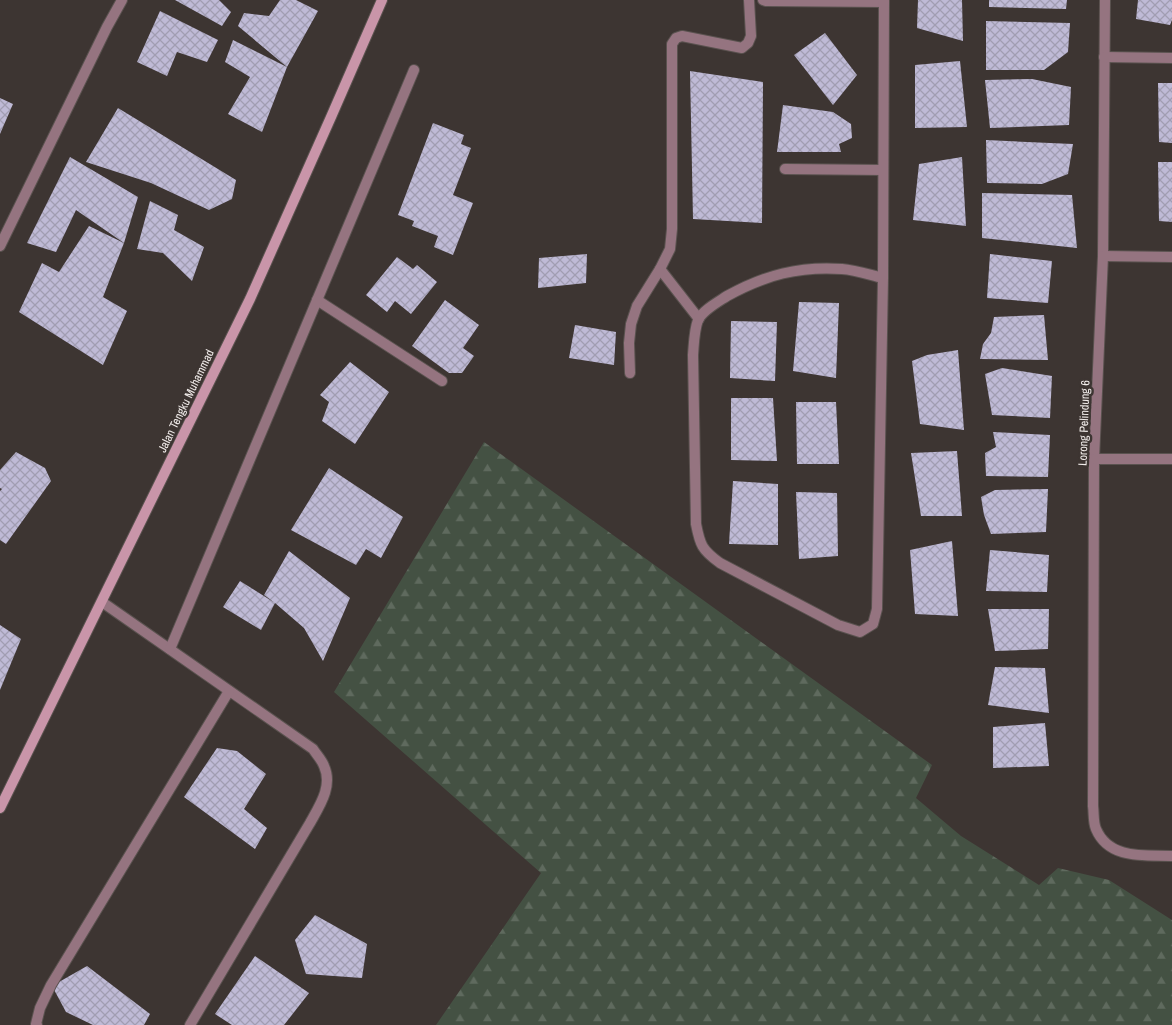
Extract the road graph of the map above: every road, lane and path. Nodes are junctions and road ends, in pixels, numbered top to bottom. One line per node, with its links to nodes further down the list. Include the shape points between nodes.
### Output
1 (122, 0): 12 (street)
2 (381, 0): 23 (main road, Jalan Tengku Muhammad, via 250,299)
3 (749, 0): 15 (street, via 751,36 742,48 682,36 672,44 672,229 670,249)
4 (762, 0): 6 (street)
5 (1105, 0): 7 (street, Lorong Pelindung 6)
6 (884, 1): 11 (street)
7 (1104, 57): 8 (street); 13 (street, Lorong Pelindung 6)
8 (1172, 58)
9 (414, 70): 17 (street)
10 (785, 169): 11 (street)
11 (883, 170): 16 (street)
12 (0, 246)
13 (1103, 256): 14 (street); 21 (street, Lorong Pelindung 6)
14 (1172, 257)
15 (660, 269): 18 (street); 19 (street, via 630,324)
16 (883, 278): 18 (street, via 844,269 789,271 738,290); 18 (street, via 877,609 872,624 860,632 838,625 720,563 703,548 696,524 693,354)
17 (317, 300): 20 (street); 24 (street)
18 (699, 318)
19 (630, 373)
20 (442, 381)
21 (1094, 459): 22 (street); 27 (street, Lorong Pelindung 6, via 1093,806 1096,828 1105,844 1118,851 1132,855)
22 (1172, 459)
23 (102, 602): 24 (street); 26 (main road, Jalan Tengku Muhammad)
24 (170, 649): 25 (street)
25 (229, 691): 28 (street, via 51,985 40,1008); 29 (street, via 313,749 324,765 328,784 310,823)
26 (0, 808)
27 (1172, 856)
28 (37, 1025)
29 (190, 1025)

